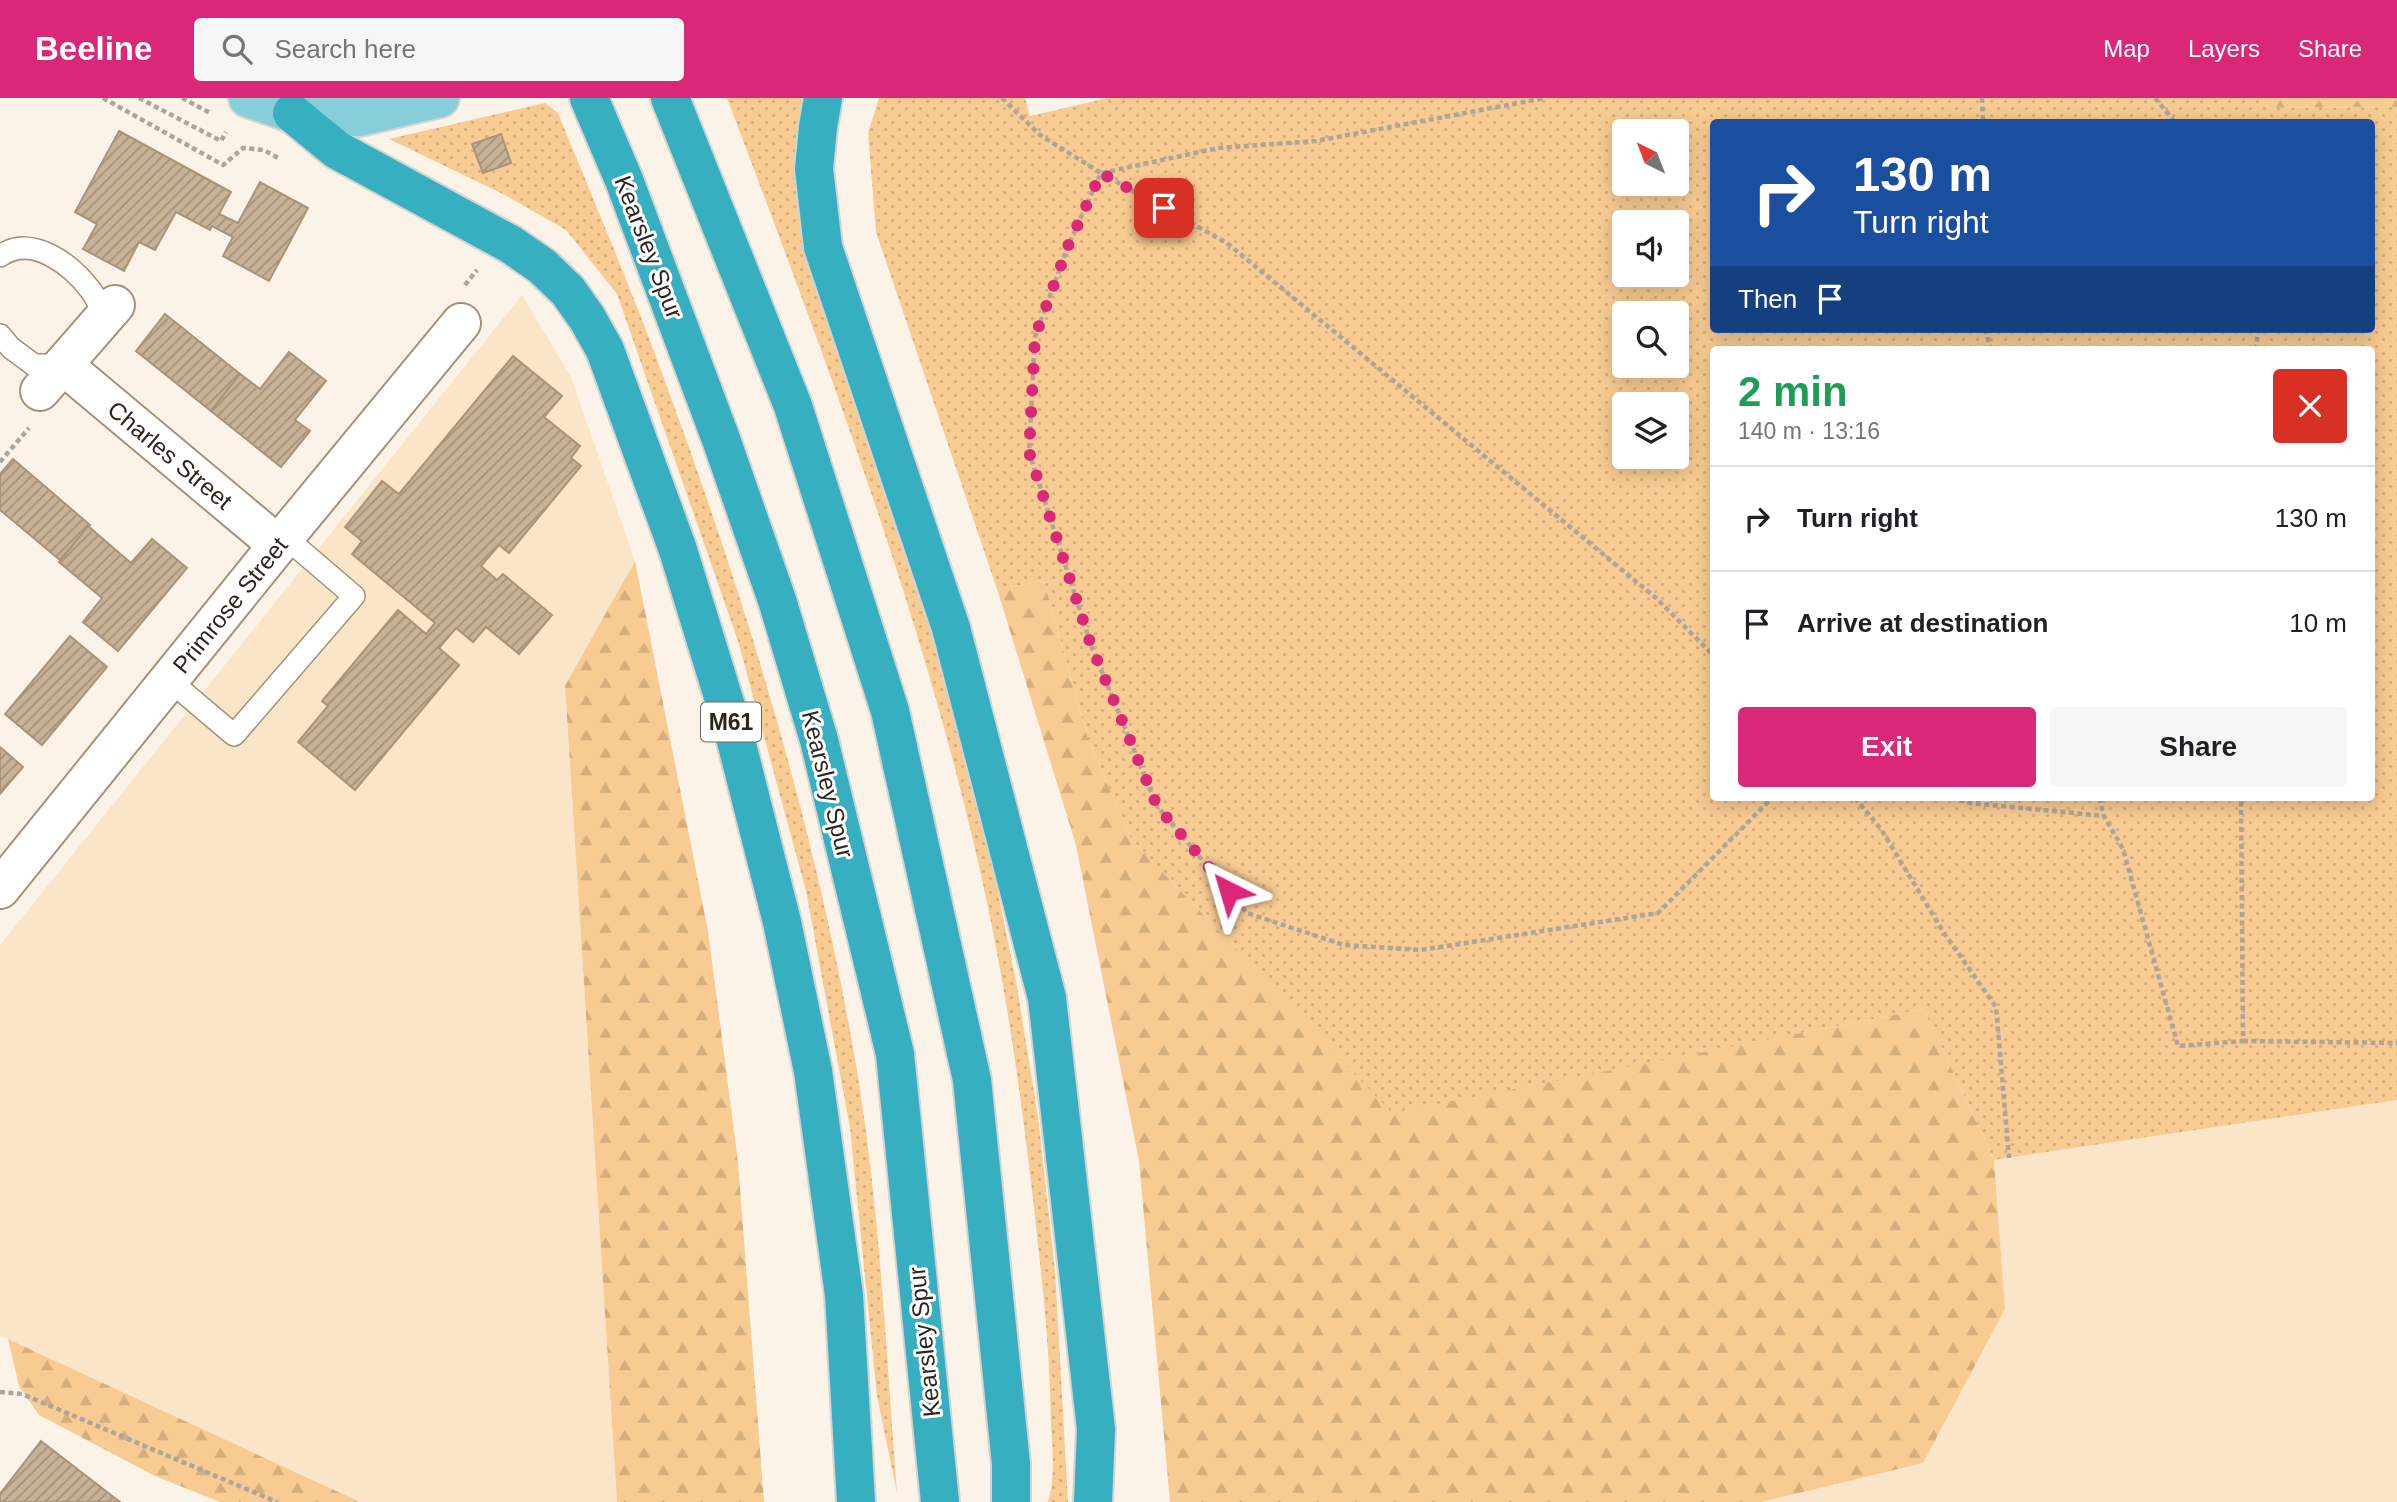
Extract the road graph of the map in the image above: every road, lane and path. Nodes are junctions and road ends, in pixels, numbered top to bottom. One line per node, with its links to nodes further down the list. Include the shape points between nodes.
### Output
1 (103, 98): 16 (path, via 223,165 243,148 264,150)
2 (139, 98): 12 (path, via 221,141)
3 (182, 98): 12 (path)
4 (440, 98): 13 (main road, via 359,117)
5 (589, 98): 40 (highway, Kearsley Spur, via 723,442 819,740 895,1054)
6 (670, 98): 41 (highway, via 793,406 890,711 972,1080)
7 (823, 98): 42 (highway, via 814,170 823,247 951,628 1047,998 1096,1429)
8 (1002, 98): 17 (path, via 1040,135)
9 (1545, 98): 17 (path, via 1316,141 1218,148)
10 (1982, 98): 14 (path)
11 (2155, 98): 15 (path)
12 (232, 113): 13 (main road)
13 (292, 113): 39 (highway, M61, via 337,150 542,266 568,291 605,350 678,550 733,729 782,922 813,1071 844,1296)
14 (1983, 119)
15 (2172, 119)
16 (288, 163)
17 (1101, 173): 25 (path, via 1227,243 1656,598); 27 (path, via 1035,337 1029,452 1091,645 1157,806 1247,913 1343,945 1421,950 1658,913)
18 (0, 256): 20 (lane, via 22,246 42,251 68,268)
19 (480, 266): 21 (path, via 447,306)
20 (110, 311): 23 (street)
21 (461, 323): 24 (street, Primrose Street)
22 (0, 335): 23 (lane)
23 (52, 378): 24 (street, Charles Street)
24 (281, 541): 26 (street, Primrose Street); 26 (lane, via 354,596 233,735)
25 (1710, 652)
26 (169, 680): 33 (street, Primrose Street)
27 (1769, 801)
28 (1858, 801): 36 (path, via 1881,829 1944,933 1996,1007)
29 (1962, 801): 32 (path)
30 (2100, 801): 32 (path)
31 (2241, 801): 34 (path)
32 (2104, 816): 34 (path, via 2123,849 2178,1046)
33 (0, 888)
34 (2243, 1041): 35 (path)
35 (2397, 1043)
36 (2009, 1158)
37 (0, 1392): 38 (path, via 22,1394)
38 (277, 1502)
39 (856, 1502)
40 (940, 1502)
41 (1012, 1502)
42 (1093, 1502)

